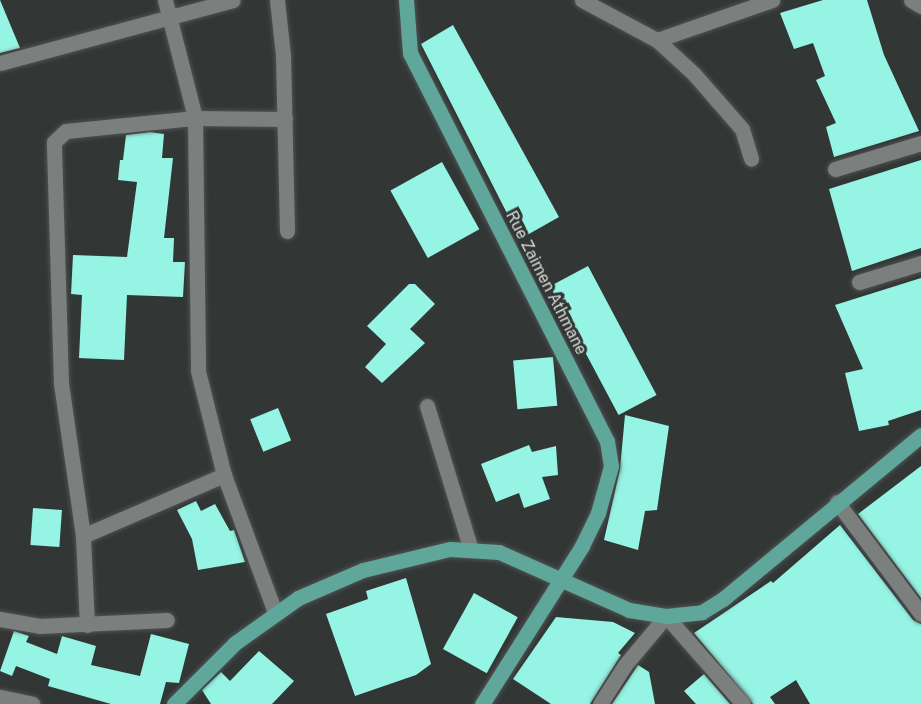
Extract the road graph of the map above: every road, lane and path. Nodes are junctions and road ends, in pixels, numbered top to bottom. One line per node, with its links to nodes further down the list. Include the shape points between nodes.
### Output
1 (165, 0): 9 (street)
2 (233, 0): 9 (street)
3 (277, 0): 13 (street)
4 (406, 0): 26 (main road, Rue Zaimen Athmane, via 410,53 607,441 611,466 606,489 582,546)
5 (582, 0): 10 (street)
6 (772, 0): 10 (street)
7 (911, 0): 8 (street)
8 (921, 6)
9 (172, 18): 11 (street); 12 (street)
10 (657, 40): 15 (street, via 694,74 741,129)
11 (0, 63)
12 (195, 118): 13 (street); 22 (street, via 198,371); 24 (street, via 66,131 54,142 61,383)
13 (285, 119): 17 (street)
14 (921, 143): 16 (street)
15 (751, 159)
16 (835, 169)
17 (287, 231)
18 (921, 262): 19 (street)
19 (859, 282)
20 (427, 406): 25 (street)
21 (921, 435): 23 (main road)
22 (224, 475): 24 (street); 27 (street)
23 (837, 502): 28 (street); 29 (main road, via 714,607 691,615)
24 (83, 536): 32 (street)
25 (470, 547): 26 (main road, via 499,552); 27 (main road, via 406,558 344,577)
26 (560, 580): 29 (main road, via 629,610); 36 (main road, Rue Zaimen Athmane)
27 (275, 612): 35 (main road, via 204,670)
28 (921, 614)
29 (666, 616): 37 (street, via 625,665); 38 (street)
30 (0, 619): 32 (street, via 39,626)
31 (167, 620): 32 (street)
32 (87, 625)
33 (0, 697): 34 (street)
34 (32, 704)
35 (174, 704)
36 (482, 704)
37 (600, 704)
38 (743, 704)

